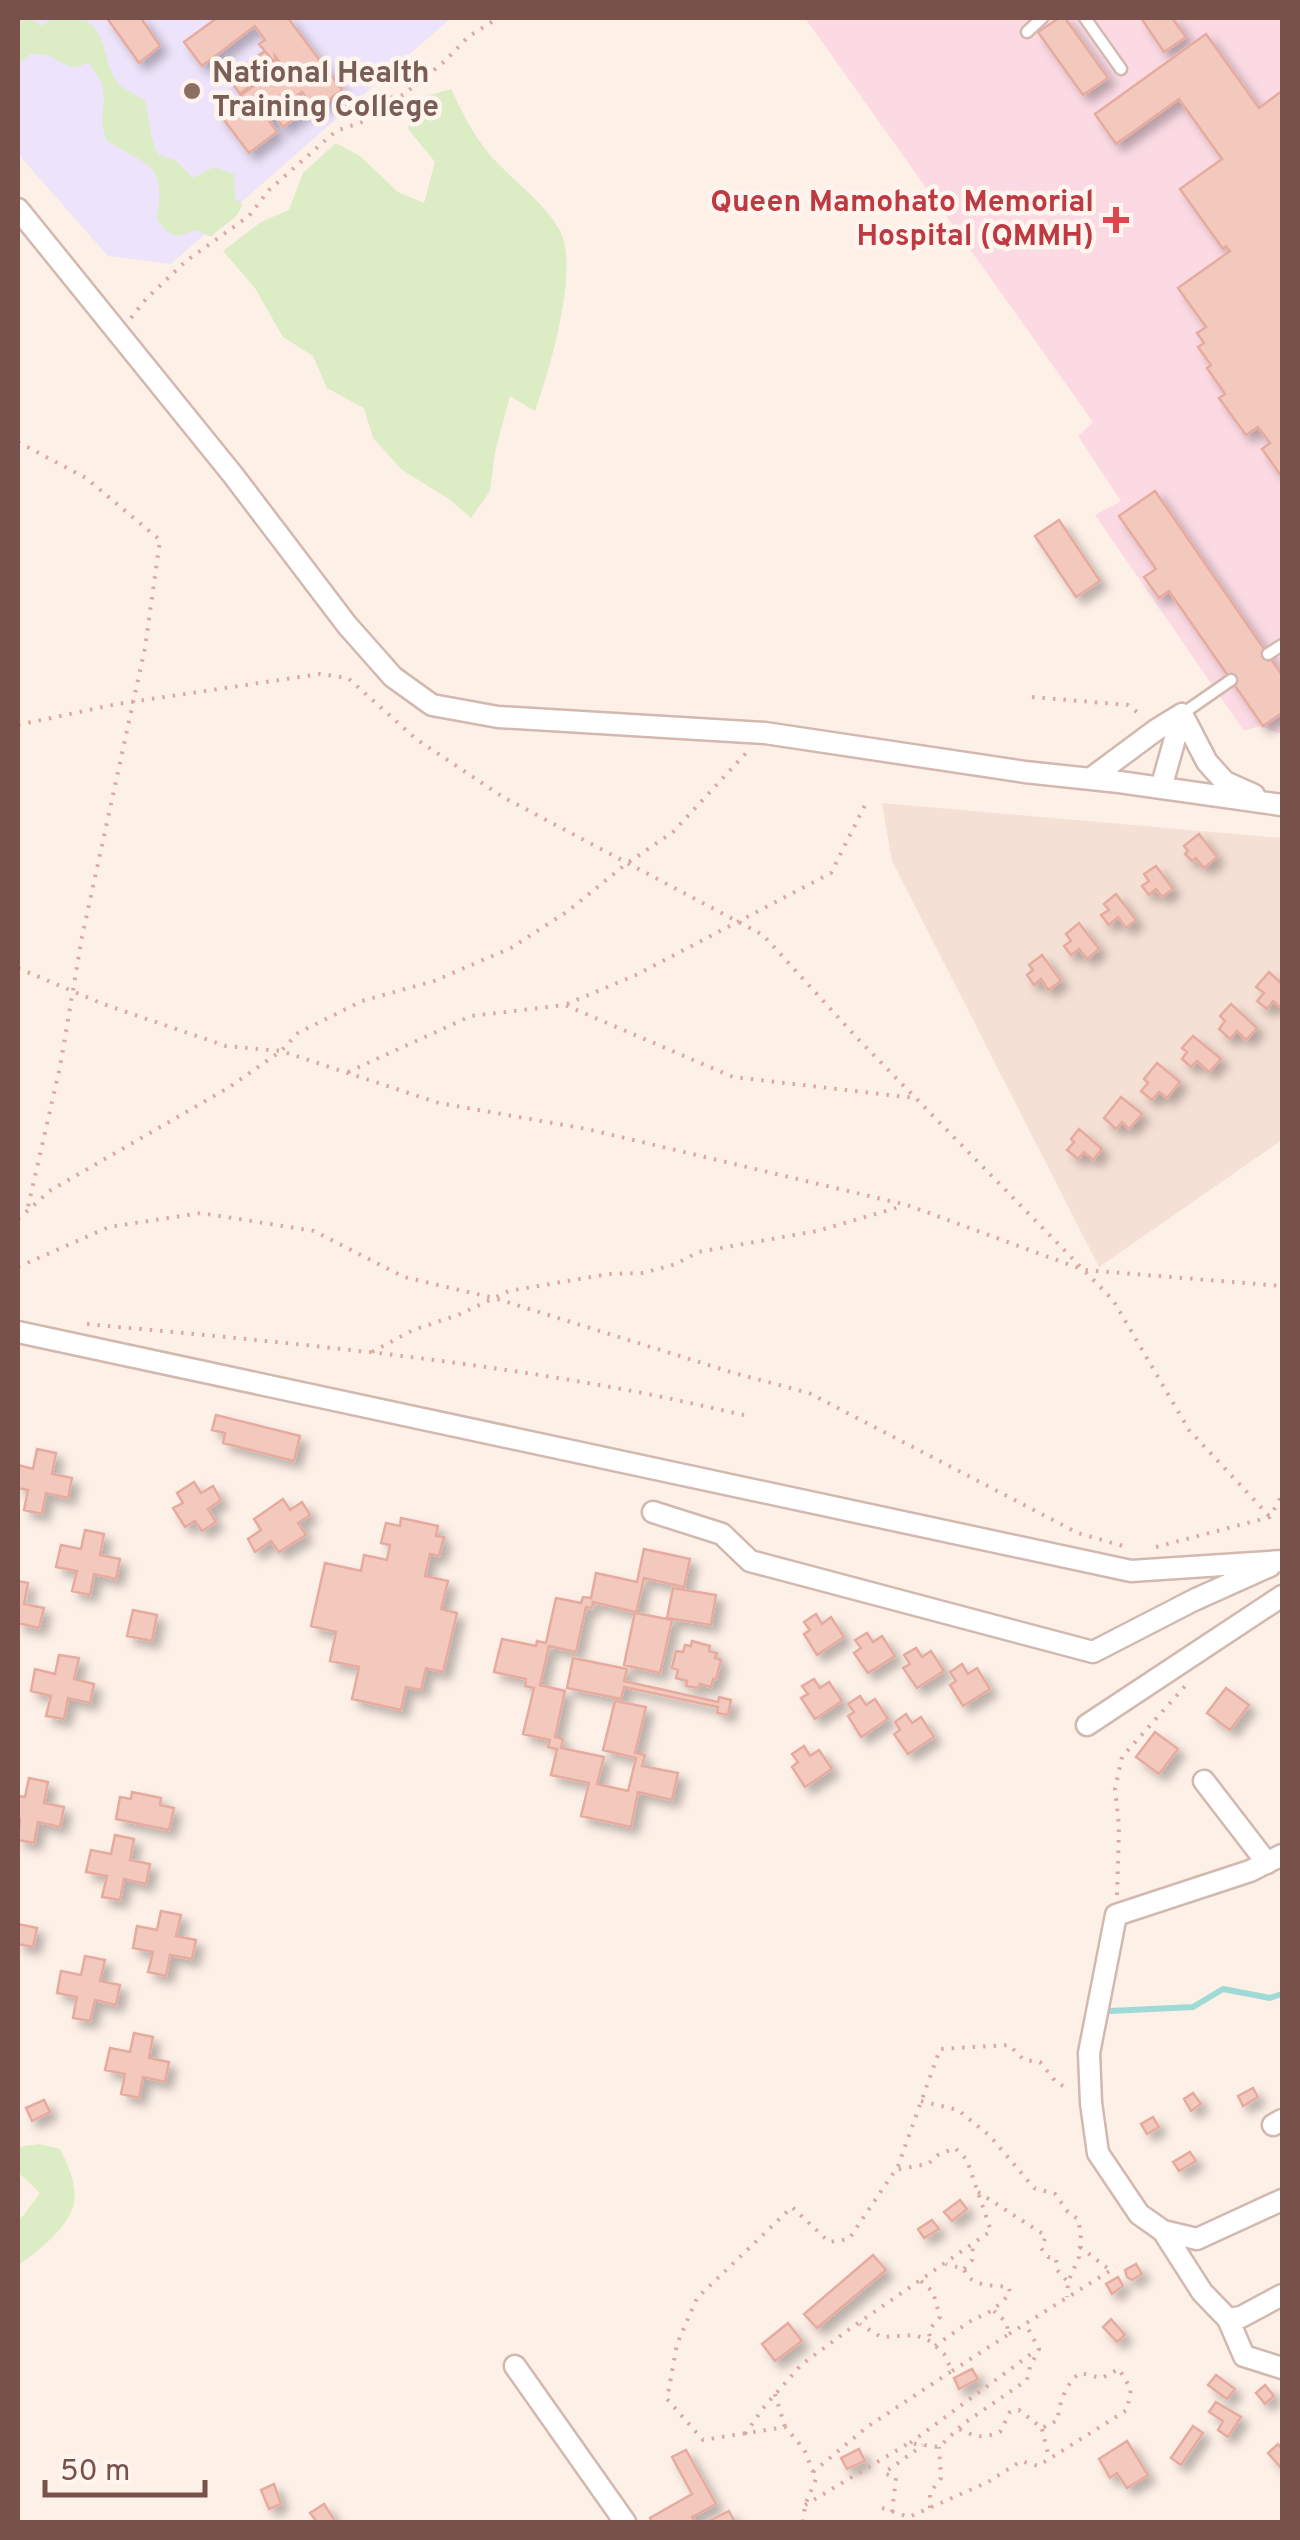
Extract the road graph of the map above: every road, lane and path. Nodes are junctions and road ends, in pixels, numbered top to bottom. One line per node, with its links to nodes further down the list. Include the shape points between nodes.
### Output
1 (498, 18): 7 (path, via 403,95 379,100 364,121 336,130 249,216 186,261)
2 (1042, 18): 4 (lane)
3 (1085, 18): 5 (lane)
4 (1027, 32)
5 (1121, 69)
6 (18, 209): 7 (street)
7 (119, 334): 17 (street, via 347,625 393,677 432,705 498,717)
8 (18, 442): 13 (path, via 86,478 160,540)
9 (1282, 645): 10 (lane)
10 (1268, 654)
11 (1231, 680): 14 (lane)
12 (1032, 697): 16 (path, via 1128,704)
13 (133, 702): 15 (path); 22 (path, via 320,674 348,678 430,749); 25 (path)
14 (1182, 714): 16 (street); 19 (street); 21 (street, via 1206,762 1225,782)
15 (18, 725)
16 (1156, 730): 18 (street)
17 (765, 733): 18 (street); 22 (path, via 673,832)
18 (1090, 779): 19 (street)
19 (1161, 788): 21 (street)
20 (867, 801): 23 (path, via 831,873)
21 (1279, 805)
22 (626, 864): 23 (path); 27 (path, via 511,948 434,981 362,1001 298,1032)
23 (738, 922): 26 (path); 29 (path, via 763,935)
24 (18, 968): 25 (path)
25 (74, 991): 27 (path, via 226,1046); 31 (path)
26 (564, 1005): 28 (path, via 471,1016); 29 (path, via 732,1078)
27 (281, 1051): 28 (path); 31 (path)
28 (347, 1073): 30 (path, via 439,1103 587,1129)
29 (915, 1098): 34 (path)
30 (907, 1205): 34 (path); 36 (path, via 818,1231 698,1252 643,1273 576,1279)
31 (27, 1210): 32 (path)
32 (18, 1219)
33 (18, 1267): 36 (path, via 109,1227 201,1213 314,1231 404,1278)
34 (1084, 1270): 35 (path); 43 (path, via 1112,1300 1189,1430)
35 (1282, 1286)
36 (494, 1298): 39 (path); 44 (path, via 809,1393 1078,1533)
37 (74, 1323): 39 (path)
38 (18, 1332): 46 (street, via 1131,1571)
39 (368, 1353): 40 (path, via 520,1372)
40 (744, 1415)
41 (1282, 1494): 43 (path)
42 (653, 1512): 46 (street, via 722,1534 750,1561 1094,1652)
43 (1270, 1516): 45 (path)
44 (1125, 1547)
45 (1140, 1551)
46 (1282, 1561)
47 (1282, 1596): 48 (street)
48 (1194, 1655): 49 (street); 52 (path, via 1188,1683 1122,1758 1115,1790)
49 (1086, 1725)
50 (1204, 1781): 51 (street)
51 (1275, 1859): 52 (street)
52 (1116, 1915): 54 (street, via 1089,2052)
53 (921, 2101): 54 (path, via 940,2049 1009,2044); 55 (path); 60 (path, via 958,2110 1034,2188 1055,2194 1078,2219)
54 (1091, 2103): 58 (street, via 1098,2153 1139,2214)
55 (894, 2170): 56 (path, via 928,2164 955,2148 967,2160); 81 (path, via 849,2239 829,2242 792,2207 697,2298 677,2344 668,2399 703,2440)
56 (978, 2192): 59 (path, via 991,2231); 64 (path, via 1046,2236 1041,2248 1056,2258)
57 (1282, 2200): 58 (street, via 1197,2240)
58 (1163, 2231): 68 (street)
59 (973, 2243): 61 (path); 62 (path)
60 (1080, 2247): 64 (path); 66 (path, via 1113,2268)
61 (943, 2264): 62 (path); 63 (path)
62 (964, 2268): 67 (path, via 973,2283 1009,2287)
63 (920, 2280): 69 (path); 72 (path, via 933,2292 940,2317 929,2330)
64 (1068, 2282): 66 (path)
65 (1282, 2294): 68 (street)
66 (1067, 2298): 70 (path)
67 (994, 2310): 71 (path); 72 (path)
68 (1228, 2319): 75 (street, via 1244,2356)
69 (858, 2322): 72 (path, via 881,2337 915,2335); 77 (path, via 801,2365)
70 (1026, 2323): 71 (path); 73 (path)
71 (1008, 2334): 76 (path)
72 (933, 2343): 76 (path)
73 (1039, 2349): 80 (path, via 1026,2380); 82 (path)
74 (516, 2366): 91 (street)
75 (1282, 2368)
76 (952, 2371): 86 (path, via 867,2427)
77 (776, 2394): 78 (path); 81 (path)
78 (786, 2427): 81 (path); 86 (path)
79 (1042, 2428): 80 (path, via 1019,2410 991,2436); 85 (path); 85 (path, via 1058,2420 1072,2378 1080,2373 1102,2378 1119,2370 1131,2389 1127,2410)
80 (958, 2429): 84 (path)
81 (745, 2434)
82 (909, 2443): 83 (path); 87 (path)
83 (924, 2445): 84 (path); 90 (path, via 884,2473 896,2478)
84 (939, 2447): 89 (path, via 942,2478 930,2494)
85 (1049, 2458): 89 (path, via 1038,2466 1021,2462)
86 (814, 2472): 87 (path)
87 (805, 2505): 92 (path)
88 (882, 2508): 90 (path)
89 (930, 2508): 90 (path, via 909,2517)
90 (892, 2512)
91 (625, 2522)
92 (803, 2522)

